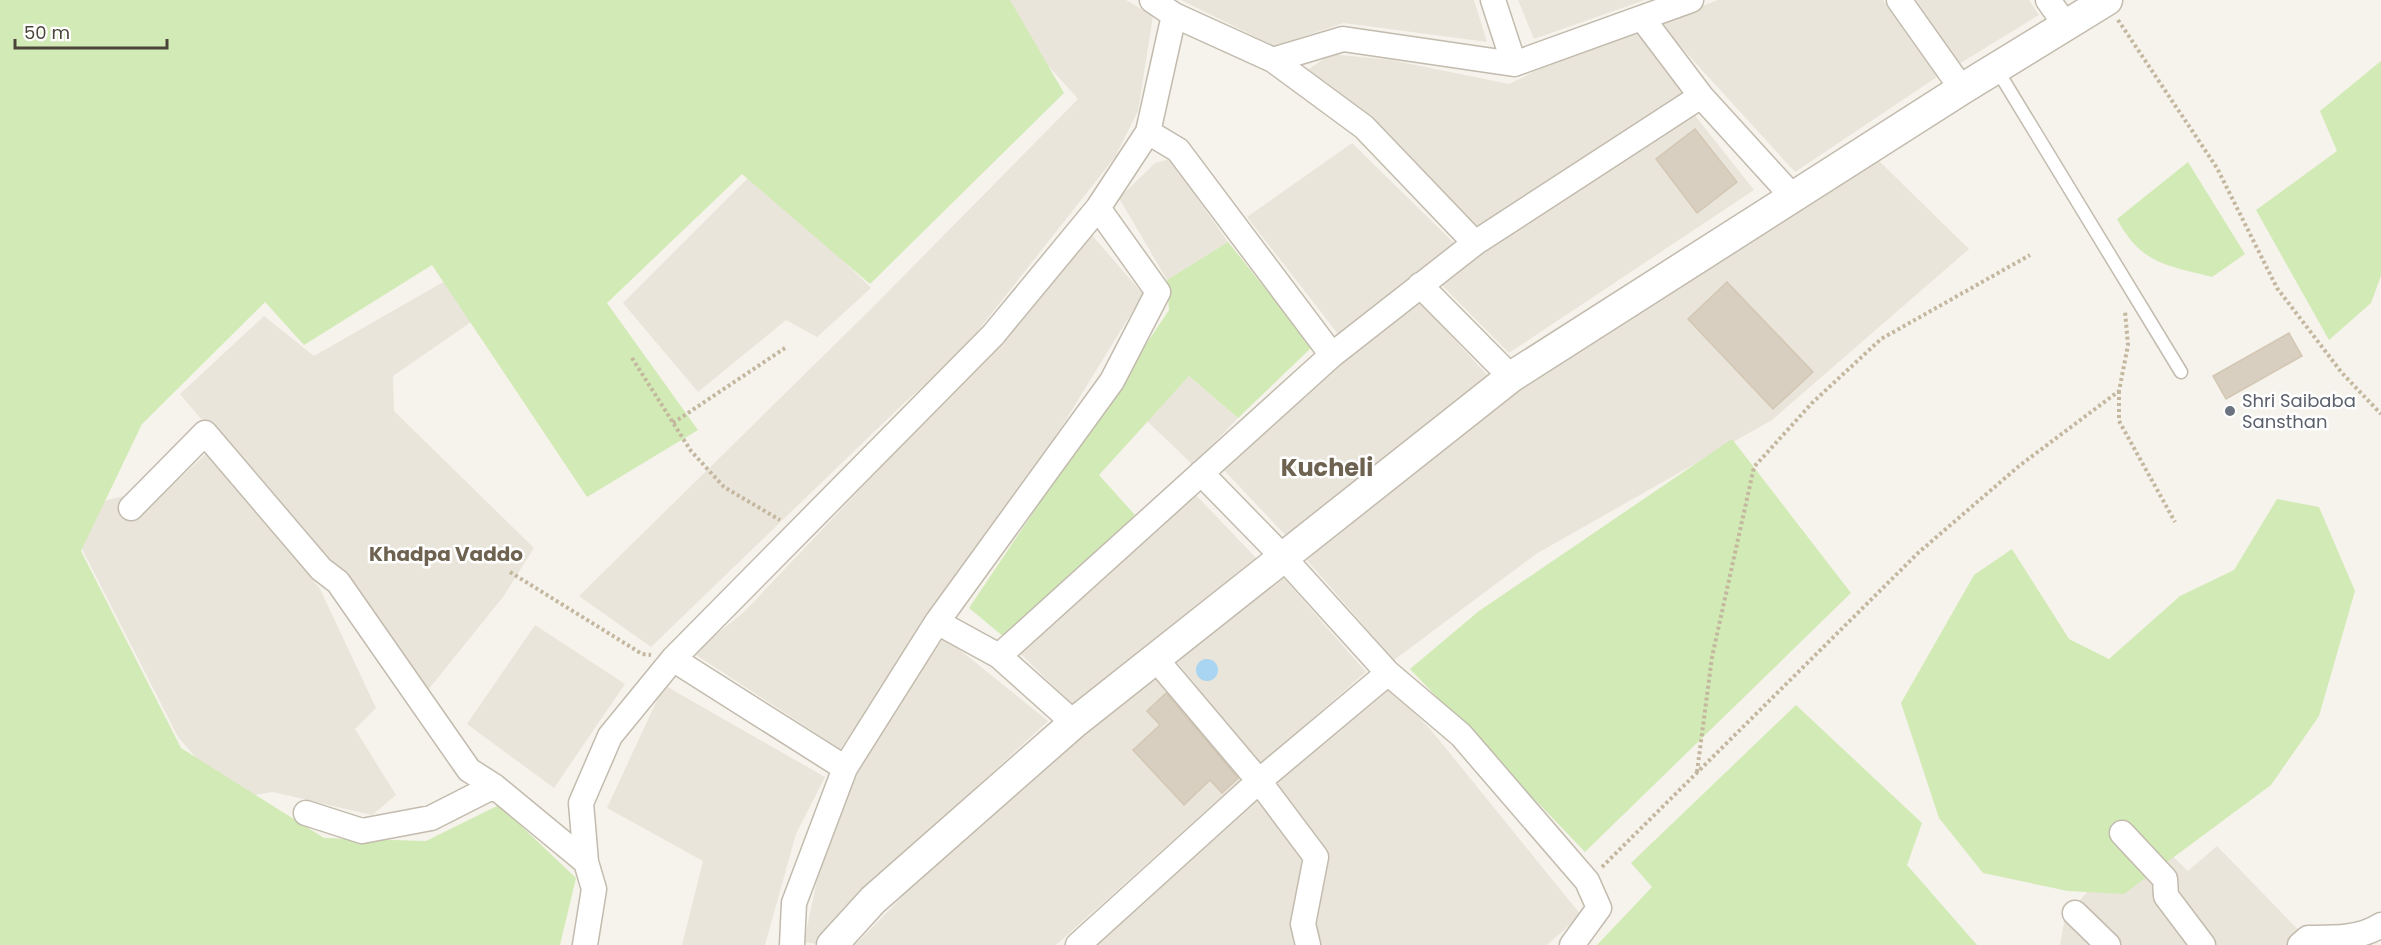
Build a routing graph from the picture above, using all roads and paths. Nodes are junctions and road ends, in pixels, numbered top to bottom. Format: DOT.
graph roads {
  1 [pos="1152,0"];
  2 [pos="1493,0"];
  3 [pos="1691,0"];
  4 [pos="1899,0"];
  5 [pos="2048,0"];
  6 [pos="2106,0"];
  7 [pos="1174,15"];
  8 [pos="1642,18"];
  9 [pos="2065,24"];
  10 [pos="1273,60"];
  11 [pos="1514,64"];
  12 [pos="1996,68"];
  13 [pos="1962,89"];
  14 [pos="1701,96"];
  15 [pos="1148,132"];
  16 [pos="1793,197"];
  17 [pos="1098,208"];
  18 [pos="1475,243"];
  19 [pos="2030,255"];
  20 [pos="2120,272"];
  21 [pos="1420,285"];
  22 [pos="785,348"];
  23 [pos="1332,355"];
  24 [pos="632,358"];
  25 [pos="2181,372"];
  26 [pos="1511,377"];
  27 [pos="2119,391"];
  28 [pos="2380,411"];
  29 [pos="673,423"];
  30 [pos="1201,473"];
  31 [pos="131,508"];
  32 [pos="2175,522"];
  33 [pos="799,531"];
  34 [pos="1284,558"];
  35 [pos="510,572"];
  36 [pos="937,622"];
  37 [pos="999,656"];
  38 [pos="1155,658"];
  39 [pos="673,659"];
  40 [pos="1388,673"];
  41 [pos="1074,723"];
  42 [pos="845,768"];
  43 [pos="1697,772"];
  44 [pos="1259,781"];
  45 [pos="494,786"];
  46 [pos="306,813"];
  47 [pos="2122,833"];
  48 [pos="586,862"];
  49 [pos="1587,881"];
  50 [pos="2074,913"];
  51 [pos="2381,925"];
  52 [pos="585,945"];
  53 [pos="792,945"];
  54 [pos="832,945"];
  55 [pos="1078,945"];
  56 [pos="1308,945"];
  57 [pos="1572,945"];
  58 [pos="2108,945"];
  59 [pos="2203,945"];
  60 [pos="2300,945"];
  1 -- 7 [label="street"];
  2 -- 11 [label="street"];
  3 -- 8 [label="street"];
  4 -- 13 [label="street"];
  5 -- 9 [label="street"];
  6 -- 9 [label="street"];
  6 -- 28 [label="path"];
  7 -- 10 [label="street"];
  7 -- 15 [label="street"];
  8 -- 11 [label="street"];
  8 -- 14 [label="street"];
  9 -- 12 [label="street"];
  10 -- 11 [label="street"];
  10 -- 18 [label="street"];
  12 -- 13 [label="street"];
  12 -- 20 [label="lane"];
  13 -- 16 [label="street"];
  14 -- 16 [label="street"];
  14 -- 18 [label="street"];
  15 -- 17 [label="street"];
  15 -- 23 [label="street"];
  16 -- 26 [label="street"];
  17 -- 33 [label="street"];
  17 -- 36 [label="street"];
  18 -- 21 [label="street"];
  19 -- 43 [label="path"];
  20 -- 25 [label="lane"];
  20 -- 27 [label="path"];
  21 -- 23 [label="street"];
  21 -- 26 [label="street"];
  22 -- 29 [label="path"];
  23 -- 30 [label="street"];
  24 -- 29 [label="path"];
  26 -- 34 [label="street"];
  27 -- 32 [label="path"];
  27 -- 43 [label="path"];
  29 -- 33 [label="path"];
  30 -- 34 [label="street"];
  30 -- 37 [label="street"];
  31 -- 45 [label="street"];
  33 -- 39 [label="street"];
  34 -- 38 [label="street"];
  34 -- 40 [label="street"];
  35 -- 39 [label="path"];
  36 -- 37 [label="street"];
  36 -- 42 [label="street"];
  37 -- 41 [label="street"];
  38 -- 41 [label="street"];
  38 -- 44 [label="street"];
  39 -- 42 [label="street"];
  39 -- 48 [label="street"];
  40 -- 44 [label="street"];
  40 -- 49 [label="street"];
  41 -- 54 [label="street"];
  42 -- 53 [label="street"];
  43 -- 49 [label="path"];
  44 -- 55 [label="street"];
  44 -- 56 [label="street"];
  45 -- 46 [label="street"];
  45 -- 48 [label="street"];
  47 -- 59 [label="street"];
  48 -- 52 [label="street"];
  49 -- 57 [label="street"];
  50 -- 58 [label="street"];
  51 -- 60 [label="street"];
}
